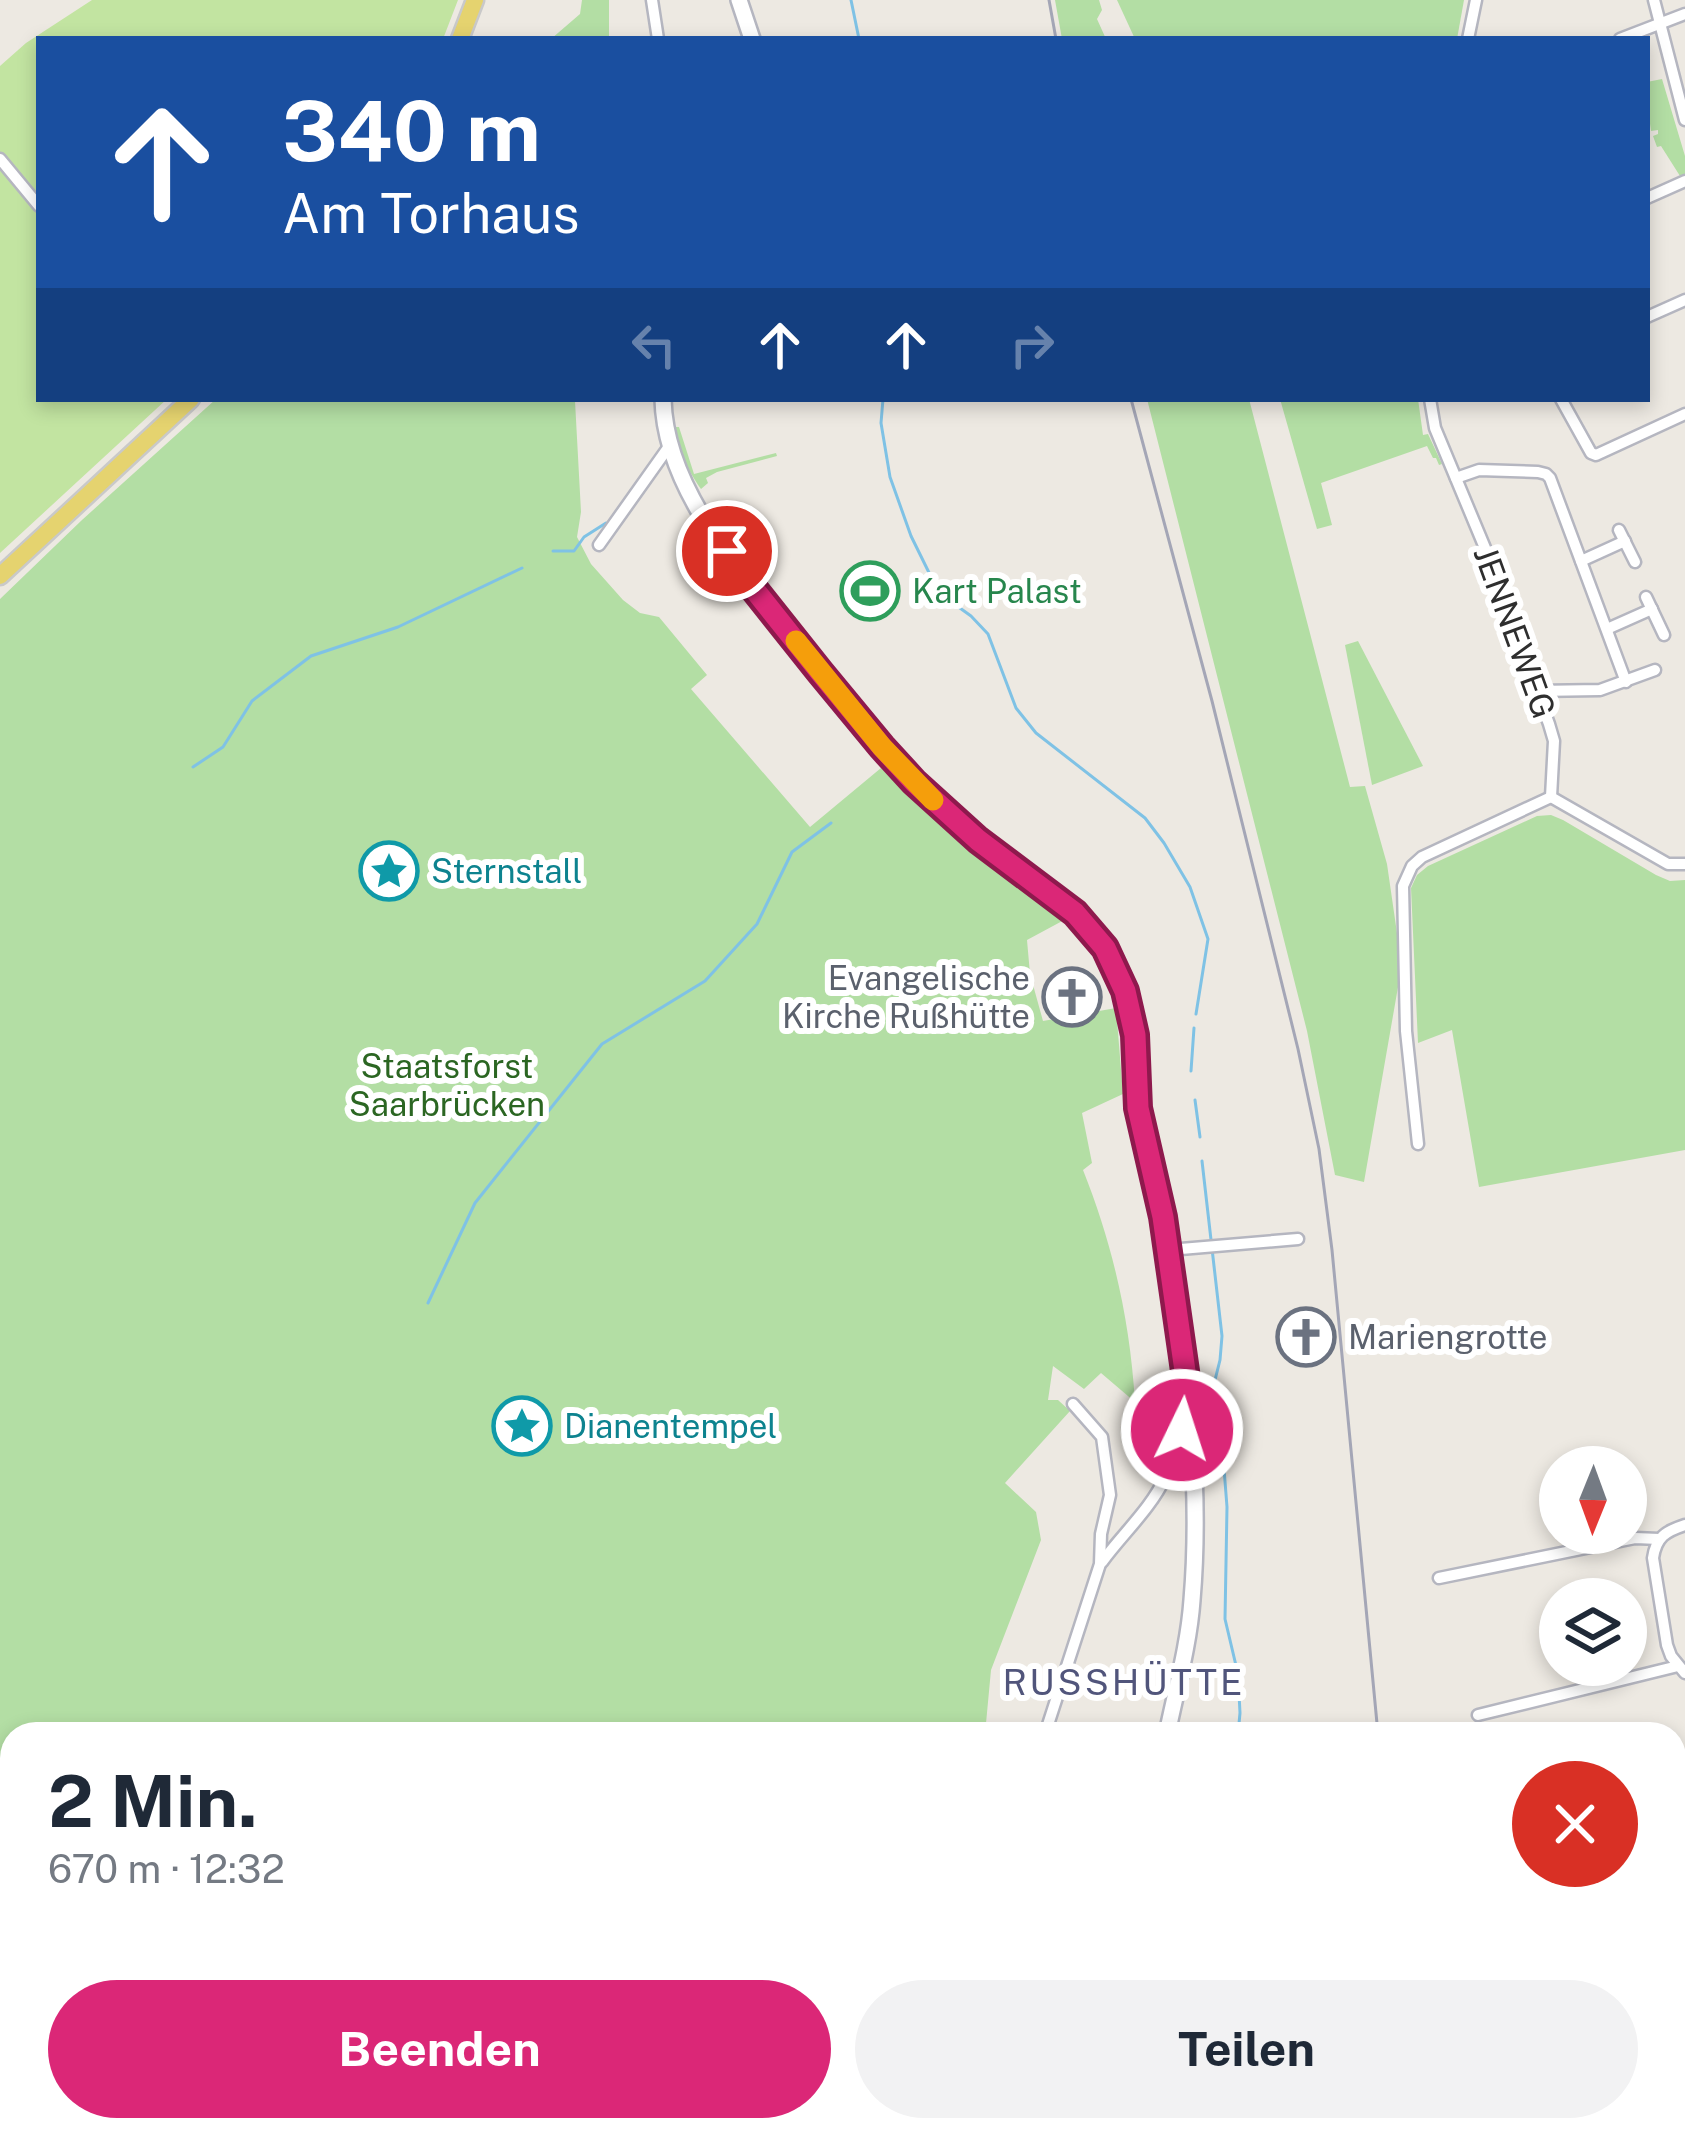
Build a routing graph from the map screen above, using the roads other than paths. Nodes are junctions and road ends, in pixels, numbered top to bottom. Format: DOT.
graph roads {
  1 [pos="475,0"];
  2 [pos="652,0"];
  3 [pos="739,0"];
  4 [pos="1476,0"];
  5 [pos="1654,0"];
  6 [pos="1685,14"];
  7 [pos="1660,24"];
  8 [pos="461,36"];
  9 [pos="658,36"];
  10 [pos="751,36"];
  11 [pos="1469,36"];
  12 [pos="1628,36"];
  13 [pos="1685,120"];
  14 [pos="0,160"];
  15 [pos="1685,182"];
  16 [pos="1650,197"];
  17 [pos="36,202"];
  18 [pos="1685,300"];
  19 [pos="1650,316"];
  20 [pos="188,402"];
  21 [pos="663,402"];
  22 [pos="1431,402"];
  23 [pos="1563,402"];
  24 [pos="1685,414"];
  25 [pos="670,445"];
  26 [pos="1456,478"];
  27 [pos="599,545"];
  28 [pos="1581,561"];
  29 [pos="1635,562"];
  30 [pos="0,576"];
  31 [pos="1606,628"];
  32 [pos="1664,635"];
  33 [pos="1655,670"];
  34 [pos="1626,682"];
  35 [pos="1536,691"];
  36 [pos="1551,797"];
  37 [pos="1685,864"];
  38 [pos="1418,1144"];
  39 [pos="1298,1239"];
  40 [pos="1169,1250"];
  41 [pos="1072,1404"];
  42 [pos="1192,1424"];
  43 [pos="1685,1526"];
  44 [pos="1659,1539"];
  45 [pos="1100,1564"];
  46 [pos="1439,1578"];
  47 [pos="1682,1670"];
  48 [pos="1478,1715"];
  49 [pos="1049,1722"];
  50 [pos="1169,1722"];
  1 -- 8 [label="main road"];
  2 -- 9 [label="street"];
  3 -- 10 [label="main road"];
  4 -- 11 [label="street"];
  5 -- 7 [label="street"];
  6 -- 7 [label="street"];
  7 -- 12 [label="street"];
  7 -- 13 [label="street"];
  14 -- 17 [label="street"];
  15 -- 16 [label="street"];
  18 -- 19 [label="street"];
  20 -- 30 [label="main road"];
  21 -- 25 [label="main road"];
  22 -- 26 [label="street, JENNEWEG"];
  23 -- 24 [label="street"];
  25 -- 27 [label="street"];
  25 -- 40 [label="main road"];
  26 -- 28 [label="street"];
  26 -- 35 [label="street, JENNEWEG"];
  28 -- 29 [label="street"];
  28 -- 31 [label="street"];
  31 -- 32 [label="street"];
  31 -- 34 [label="street"];
  33 -- 34 [label="street"];
  34 -- 35 [label="street"];
  35 -- 36 [label="street, JENNEWEG"];
  36 -- 37 [label="street"];
  36 -- 38 [label="street"];
  39 -- 40 [label="street"];
  40 -- 42 [label="main road"];
  41 -- 45 [label="street"];
  42 -- 45 [label="street"];
  42 -- 50 [label="main road"];
  43 -- 44 [label="street"];
  44 -- 46 [label="street"];
  44 -- 47 [label="street"];
  45 -- 49 [label="street"];
  47 -- 48 [label="street"];
}
